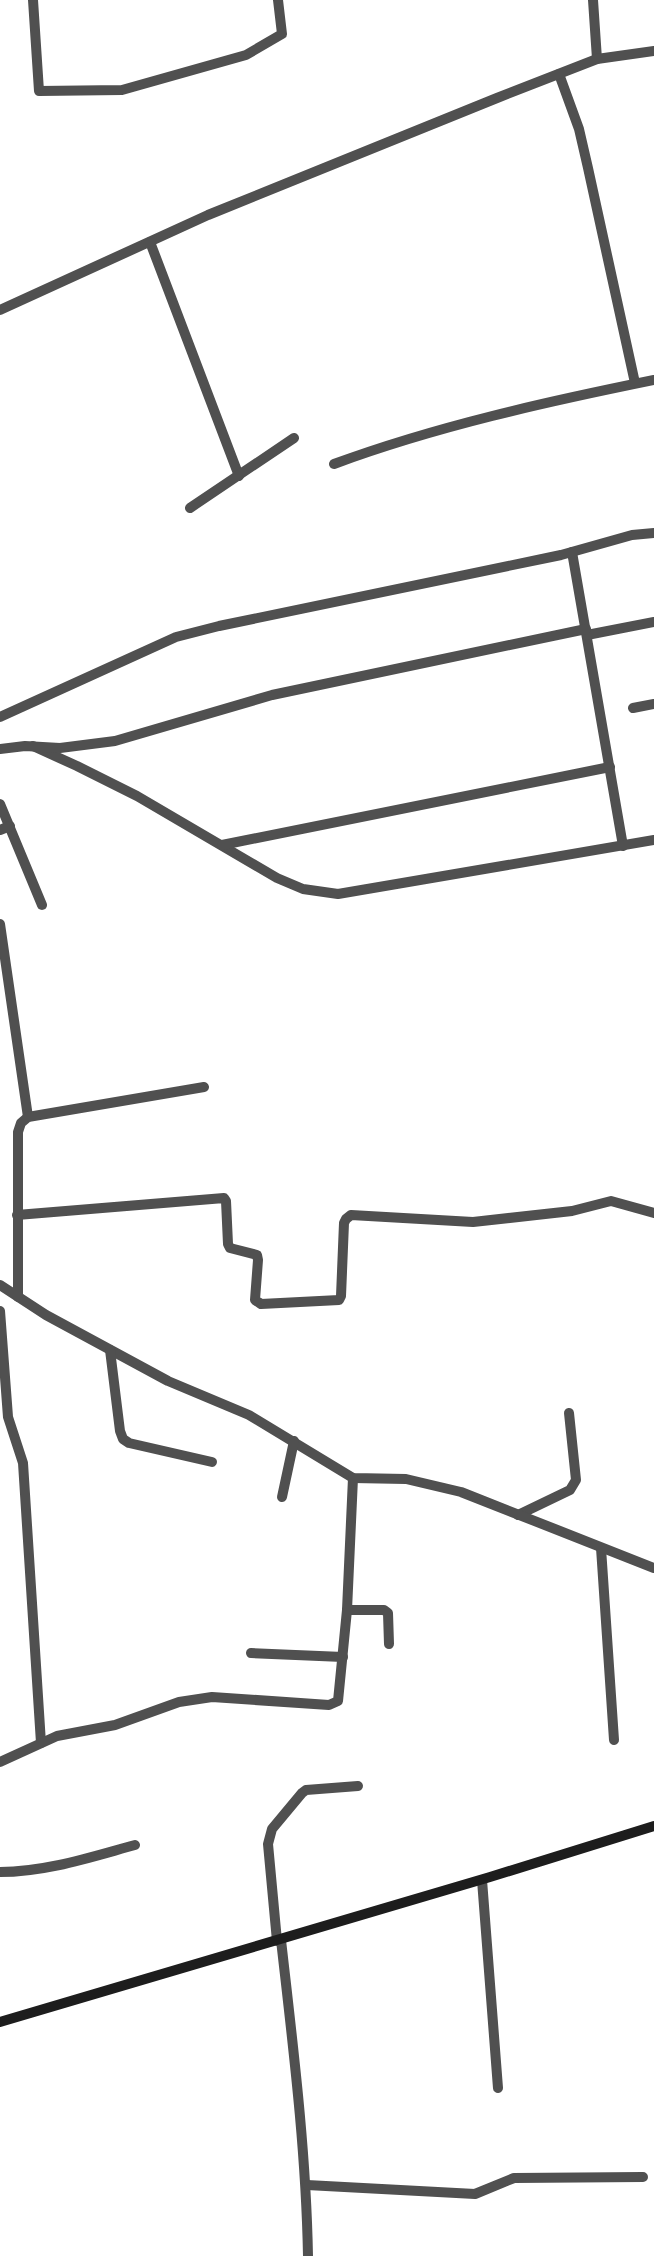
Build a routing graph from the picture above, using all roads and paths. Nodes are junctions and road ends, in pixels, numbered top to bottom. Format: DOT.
graph roads {
  1 [pos="33,0"];
  2 [pos="278,0"];
  3 [pos="593,0"];
  4 [pos="654,51"];
  5 [pos="597,59"];
  6 [pos="559,74"];
  7 [pos="150,242"];
  8 [pos="0,310"];
  9 [pos="654,380"];
  10 [pos="635,383"];
  11 [pos="294,438"];
  12 [pos="334,464"];
  13 [pos="239,476"];
  14 [pos="190,508"];
  15 [pos="654,534"];
  16 [pos="572,552"];
  17 [pos="654,622"];
  18 [pos="586,632"];
  19 [pos="654,704"];
  20 [pos="633,708"];
  21 [pos="0,717"];
  22 [pos="33,746"];
  23 [pos="0,750"];
  24 [pos="610,767"];
  25 [pos="0,804"];
  26 [pos="5,828"];
  27 [pos="654,840"];
  28 [pos="222,845"];
  29 [pos="623,846"];
  30 [pos="42,904"];
  31 [pos="0,924"];
  32 [pos="204,1087"];
  33 [pos="28,1117"];
  34 [pos="654,1213"];
  35 [pos="17,1214"];
  36 [pos="0,1285"];
  37 [pos="18,1297"];
  38 [pos="0,1311"];
  39 [pos="110,1350"];
  40 [pos="569,1412"];
  41 [pos="294,1442"];
  42 [pos="212,1462"];
  43 [pos="353,1478"];
  44 [pos="282,1497"];
  45 [pos="518,1515"];
  46 [pos="601,1548"];
  47 [pos="654,1568"];
  48 [pos="347,1610"];
  49 [pos="389,1644"];
  50 [pos="251,1654"];
  51 [pos="344,1657"];
  52 [pos="614,1740"];
  53 [pos="41,1743"];
  54 [pos="0,1762"];
  55 [pos="358,1786"];
  56 [pos="654,1826"];
  57 [pos="135,1845"];
  58 [pos="0,1872"];
  59 [pos="482,1880"];
  60 [pos="279,1940"];
  61 [pos="0,2022"];
  62 [pos="498,2088"];
  63 [pos="643,2177"];
  64 [pos="307,2185"];
  65 [pos="308,2256"];
  1 -- 2 [label="street"];
  3 -- 5 [label="street"];
  4 -- 5 [label="street"];
  5 -- 6 [label="street"];
  6 -- 7 [label="street"];
  6 -- 10 [label="street"];
  7 -- 8 [label="street"];
  7 -- 13 [label="street"];
  9 -- 10 [label="street"];
  10 -- 12 [label="street"];
  11 -- 13 [label="street"];
  13 -- 14 [label="street"];
  15 -- 16 [label="street"];
  16 -- 18 [label="street"];
  16 -- 21 [label="street"];
  17 -- 18 [label="street"];
  18 -- 22 [label="street"];
  18 -- 24 [label="street"];
  19 -- 20 [label="street"];
  22 -- 23 [label="street"];
  22 -- 28 [label="street"];
  24 -- 28 [label="street"];
  24 -- 29 [label="street"];
  25 -- 26 [label="street"];
  26 -- 30 [label="street"];
  27 -- 29 [label="street"];
  28 -- 29 [label="street"];
  31 -- 33 [label="street"];
  32 -- 33 [label="street"];
  33 -- 35 [label="street"];
  34 -- 35 [label="street"];
  35 -- 37 [label="street"];
  36 -- 37 [label="street"];
  37 -- 39 [label="street"];
  38 -- 53 [label="street"];
  39 -- 41 [label="street"];
  39 -- 42 [label="street"];
  40 -- 45 [label="street"];
  41 -- 43 [label="street"];
  41 -- 44 [label="street"];
  43 -- 45 [label="street"];
  43 -- 48 [label="street"];
  45 -- 46 [label="street"];
  46 -- 47 [label="street"];
  46 -- 52 [label="street"];
  48 -- 49 [label="street"];
  48 -- 51 [label="street"];
  50 -- 51 [label="street"];
  51 -- 53 [label="street"];
  53 -- 54 [label="street"];
  55 -- 60 [label="street"];
  56 -- 59 [label="street"];
  57 -- 58 [label="street"];
  59 -- 60 [label="street"];
  59 -- 62 [label="street"];
  60 -- 61 [label="street"];
  60 -- 64 [label="street"];
  63 -- 64 [label="street"];
  64 -- 65 [label="street"];
}
